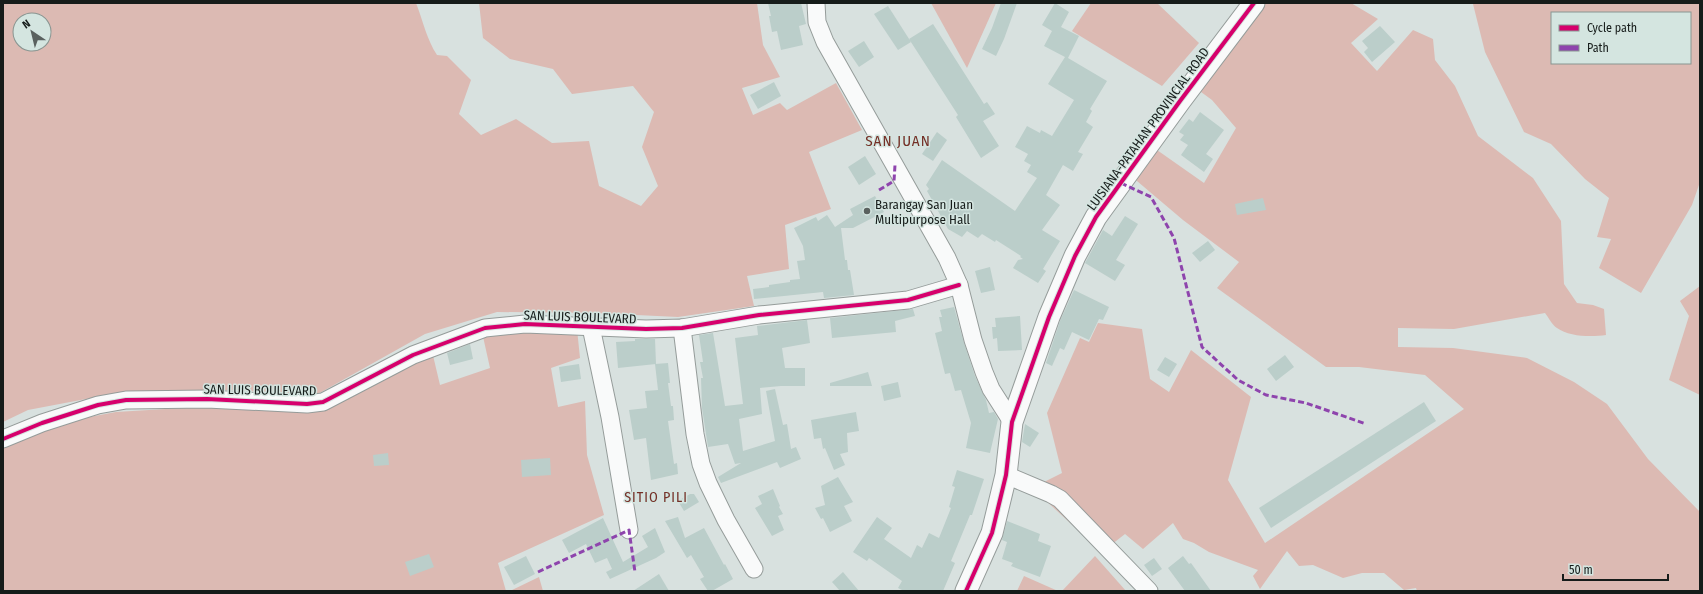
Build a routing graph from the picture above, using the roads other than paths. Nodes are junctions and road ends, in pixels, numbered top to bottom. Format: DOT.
graph roads {
  1 [pos="816,3"];
  2 [pos="1254,3"];
  3 [pos="959,286"];
  4 [pos="591,327"];
  5 [pos="682,328"];
  6 [pos="1012,422"];
  7 [pos="3,439"];
  8 [pos="1006,475"];
  9 [pos="629,530"];
  10 [pos="754,569"];
  11 [pos="966,591"];
  12 [pos="1149,591"];
  1 -- 3 [label="street"];
  2 -- 6 [label="street, LUISIANA-PATAHAN PROVINCIAL ROAD"];
  3 -- 5 [label="street, SAN LUIS BOULEVARD"];
  3 -- 6 [label="street"];
  4 -- 5 [label="street, SAN LUIS BOULEVARD"];
  4 -- 7 [label="street, SAN LUIS BOULEVARD"];
  4 -- 9 [label="street"];
  5 -- 10 [label="street"];
  6 -- 8 [label="street, LUISIANA-PATAHAN PROVINCIAL ROAD"];
  8 -- 11 [label="street, LUISIANA-PATAHAN PROVINCIAL ROAD"];
  8 -- 12 [label="street"];
}
